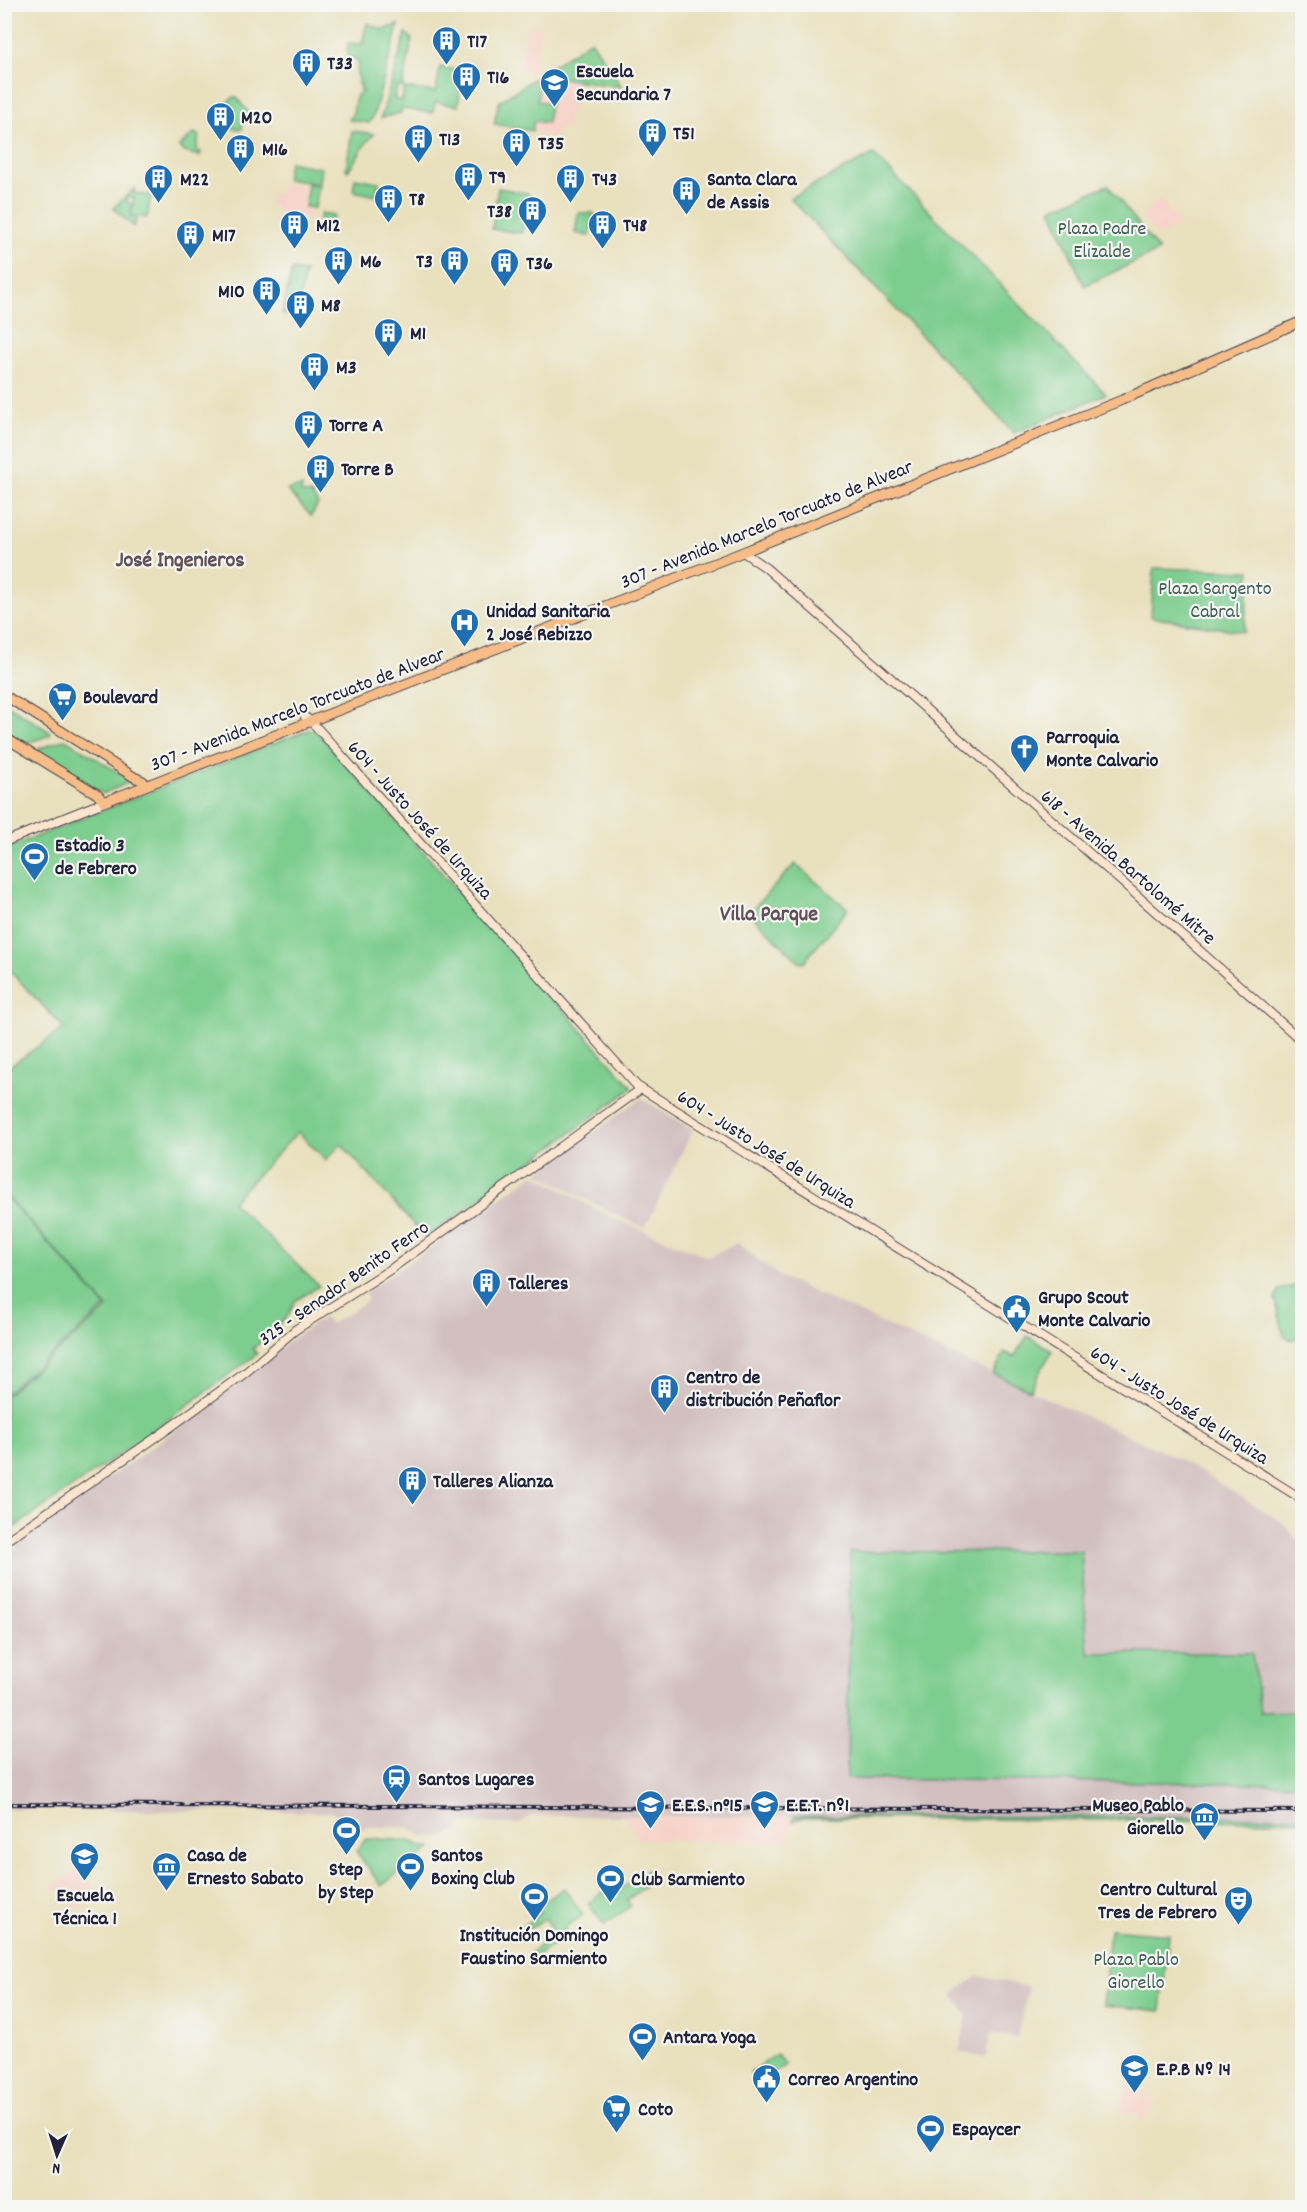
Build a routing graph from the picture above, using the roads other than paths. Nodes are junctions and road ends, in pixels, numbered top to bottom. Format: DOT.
graph roads {
  1 [pos="1302,316"];
  2 [pos="1302,321"];
  3 [pos="742,551"];
  4 [pos="4,695"];
  5 [pos="308,719"];
  6 [pos="4,737"];
  7 [pos="143,781"];
  8 [pos="103,800"];
  9 [pos="4,837"];
  10 [pos="4,842"];
  11 [pos="1302,1041"];
  12 [pos="641,1089"];
  13 [pos="1302,1499"];
  14 [pos="4,1542"];
  1 -- 3 [label="main road, 307 - Avenida Marcelo Torcuato de Alvear"];
  2 -- 3 [label="main road, 307 - Avenida Marcelo Torcuato de Alvear"];
  3 -- 5 [label="main road, 307 - Avenida Marcelo Torcuato de Alvear"];
  3 -- 11 [label="main road, 618 - Avenida Bartolomé Mitre"];
  4 -- 7 [label="main road"];
  5 -- 7 [label="main road, 307 - Avenida Marcelo Torcuato de Alvear"];
  5 -- 8 [label="main road, 307 - Avenida Marcelo Torcuato de Alvear"];
  5 -- 12 [label="main road, 604 - Justo José de Urquiza"];
  6 -- 8 [label="main road"];
  7 -- 8 [label="main road, 307 - Avenida Marcelo Torcuato de Alvear"];
  8 -- 9 [label="main road, 307 - Avenida Marcelo Torcuato de Alvear"];
  8 -- 10 [label="main road, 307 - Avenida Marcelo Torcuato de Alvear"];
  12 -- 13 [label="main road, 604 - Justo José de Urquiza"];
  12 -- 14 [label="main road, 325 - Senador Benito Ferro"];
}
